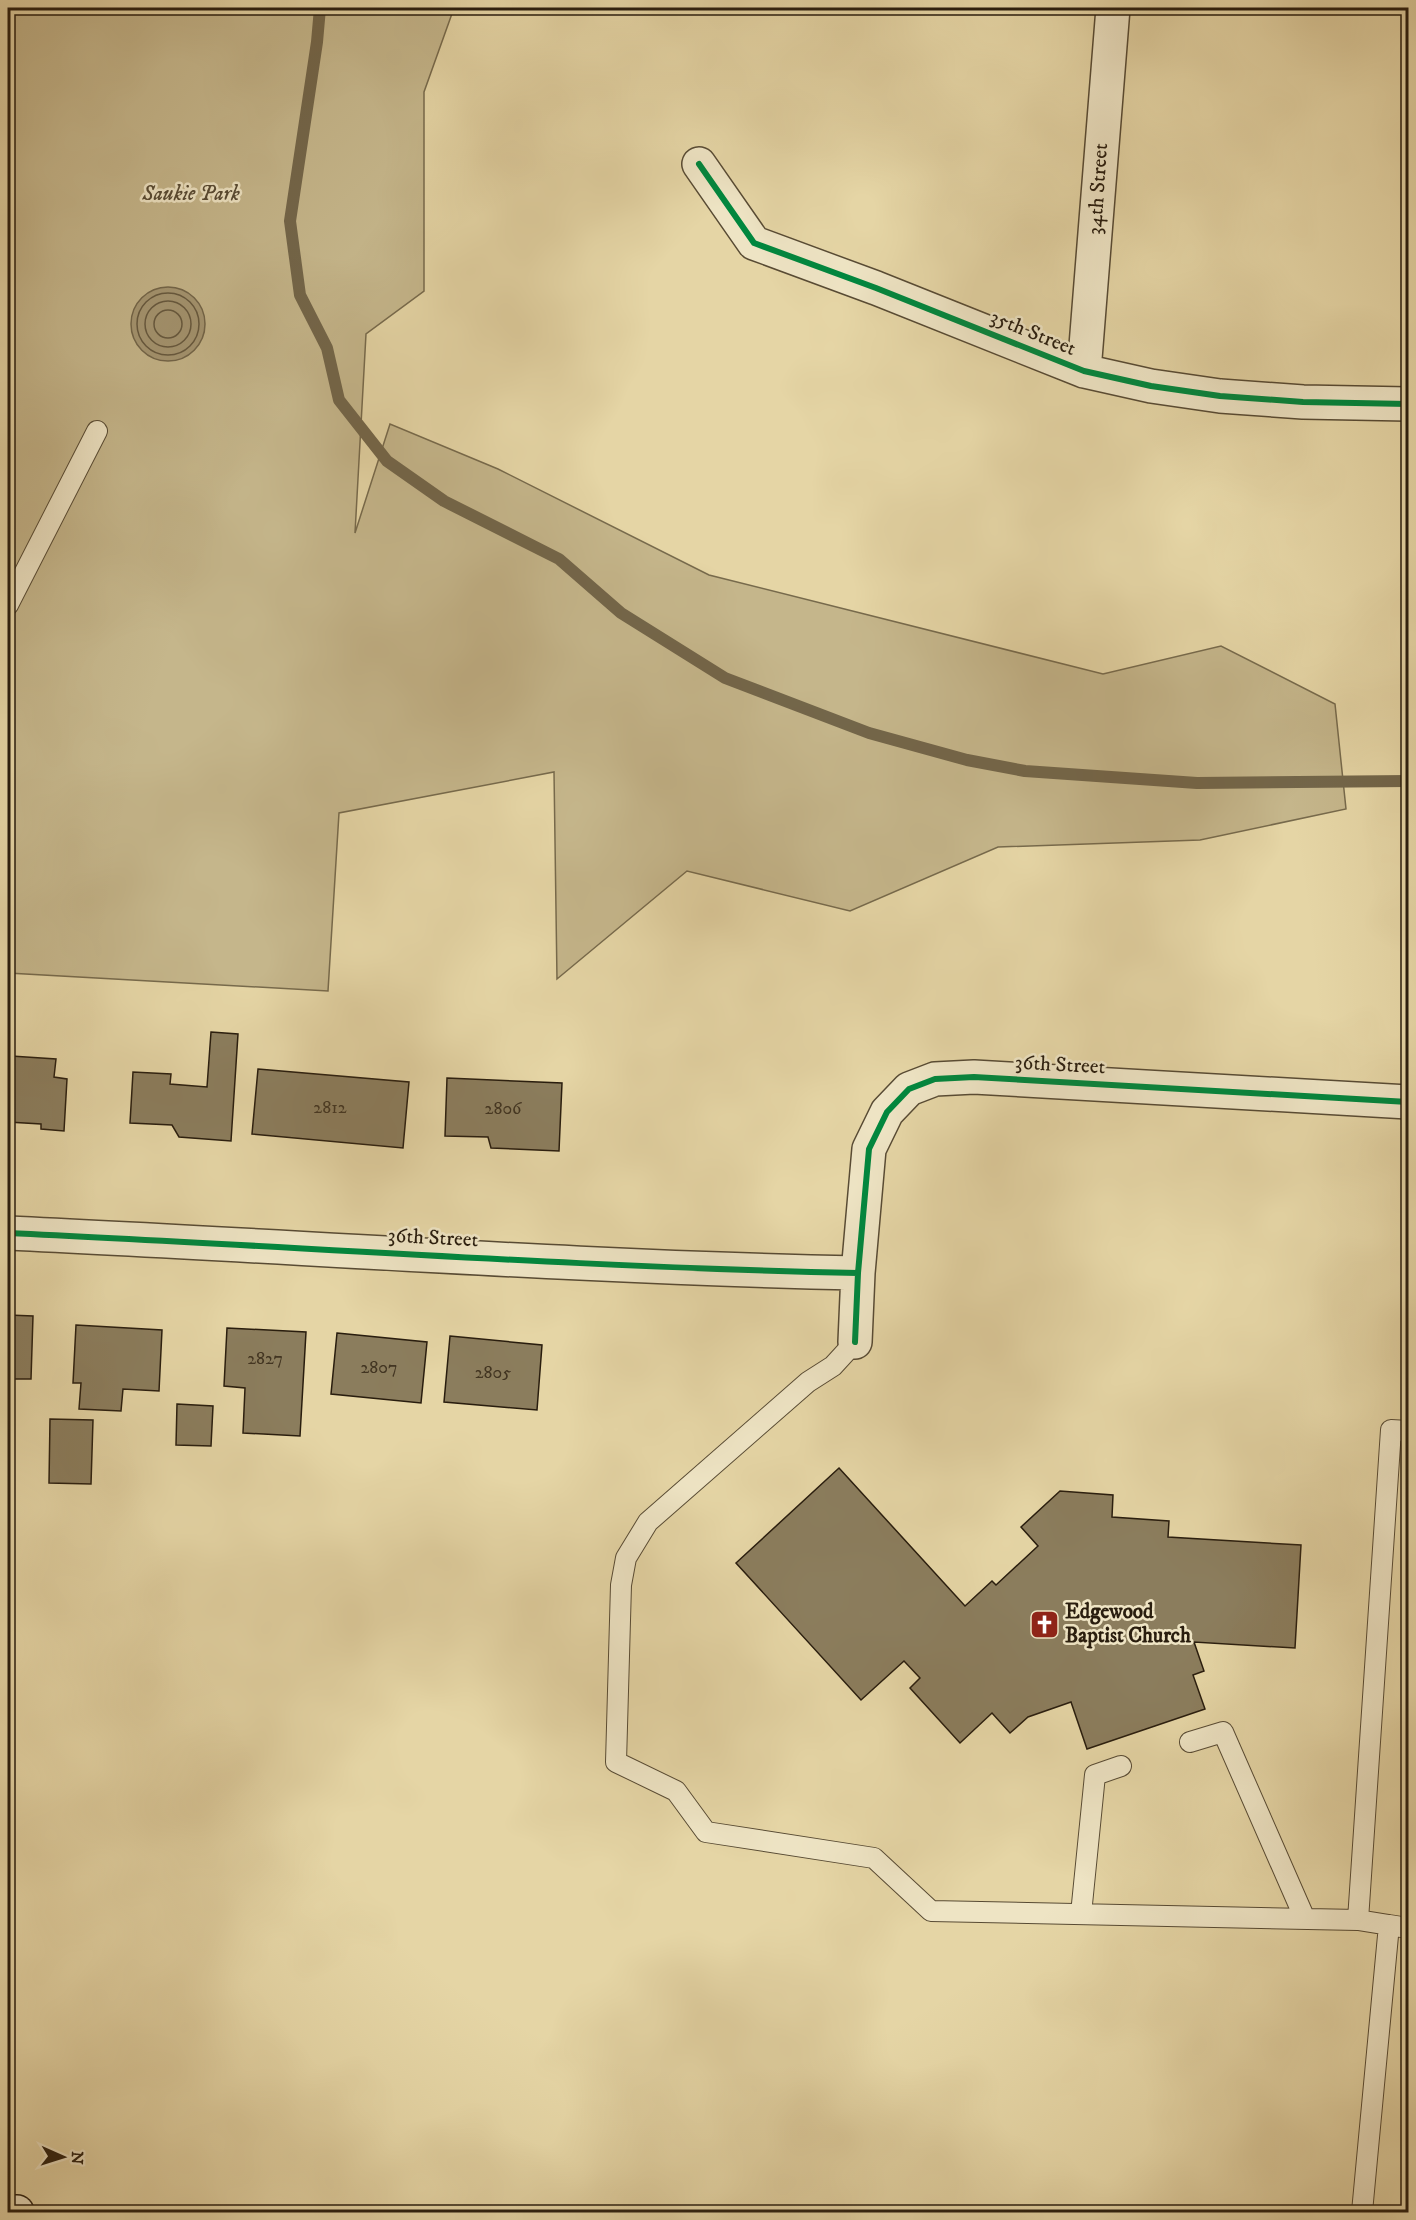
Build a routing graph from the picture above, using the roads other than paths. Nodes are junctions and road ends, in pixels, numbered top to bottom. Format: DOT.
graph roads {
  1 [pos="1113,8"];
  2 [pos="699,164"];
  3 [pos="1084,370"];
  4 [pos="1408,404"];
  5 [pos="97,431"];
  6 [pos="8,605"];
  7 [pos="1408,1102"];
  8 [pos="8,1233"];
  9 [pos="858,1273"];
  10 [pos="855,1341"];
  11 [pos="1408,1431"];
  12 [pos="1190,1742"];
  13 [pos="1120,1766"];
  14 [pos="1081,1914"];
  15 [pos="1305,1919"];
  16 [pos="1358,1920"];
  17 [pos="1399,1926"];
  18 [pos="8,2212"];
  19 [pos="17,2212"];
  20 [pos="1362,2212"];
  1 -- 3 [label="street, 34th Street"];
  2 -- 3 [label="street, 35th Street"];
  3 -- 4 [label="street, 35th Street"];
  5 -- 6 [label="lane"];
  7 -- 9 [label="street, 36th Street"];
  8 -- 9 [label="street, 36th Street"];
  9 -- 10 [label="street, 36th Street"];
  10 -- 14 [label="lane"];
  11 -- 16 [label="lane"];
  12 -- 15 [label="lane"];
  13 -- 14 [label="lane"];
  14 -- 15 [label="lane"];
  15 -- 16 [label="lane"];
  16 -- 17 [label="lane"];
  17 -- 20 [label="lane"];
  18 -- 19 [label="street"];
}
